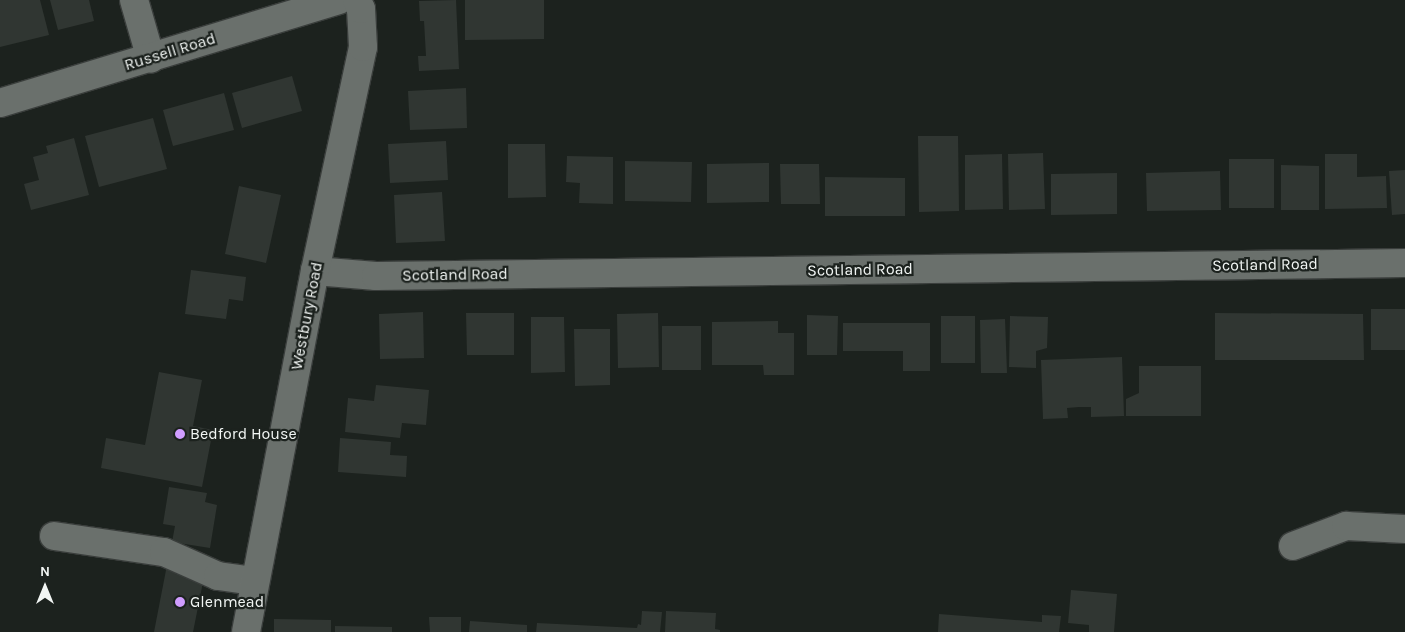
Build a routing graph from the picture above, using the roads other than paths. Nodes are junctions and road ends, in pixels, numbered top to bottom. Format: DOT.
graph roads {
  1 [pos="134,0"];
  2 [pos="339,0"];
  3 [pos="357,0"];
  4 [pos="151,59"];
  5 [pos="0,102"];
  6 [pos="1405,264"];
  7 [pos="315,271"];
  8 [pos="1405,529"];
  9 [pos="54,536"];
  10 [pos="1293,546"];
  11 [pos="255,581"];
  12 [pos="246,632"];
  1 -- 4 [label="street"];
  2 -- 4 [label="street, Russell Road"];
  3 -- 7 [label="street, Westbury Road"];
  4 -- 5 [label="street, Russell Road"];
  6 -- 7 [label="street, Scotland Road"];
  7 -- 11 [label="street, Westbury Road"];
  8 -- 10 [label="street"];
  9 -- 11 [label="street"];
  11 -- 12 [label="street, Westbury Road"];
}
